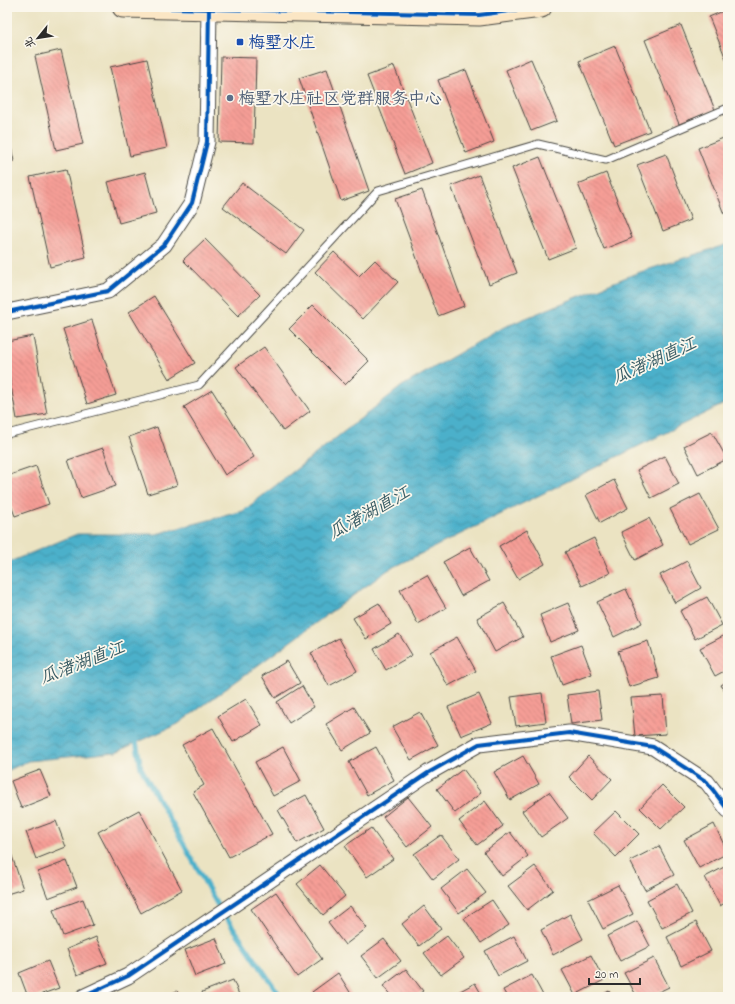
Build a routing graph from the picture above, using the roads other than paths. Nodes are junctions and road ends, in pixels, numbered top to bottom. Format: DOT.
graph roads {
  1 [pos="123,7"];
  2 [pos="209,8"];
  3 [pos="530,8"];
  4 [pos="728,108"];
  5 [pos="7,312"];
  6 [pos="7,434"];
  7 [pos="728,810"];
  8 [pos="83,997"];
  1 -- 2 [label="street"];
  2 -- 3 [label="street"];
  2 -- 5 [label="street"];
  4 -- 6 [label="lane"];
  7 -- 8 [label="street"];
}
